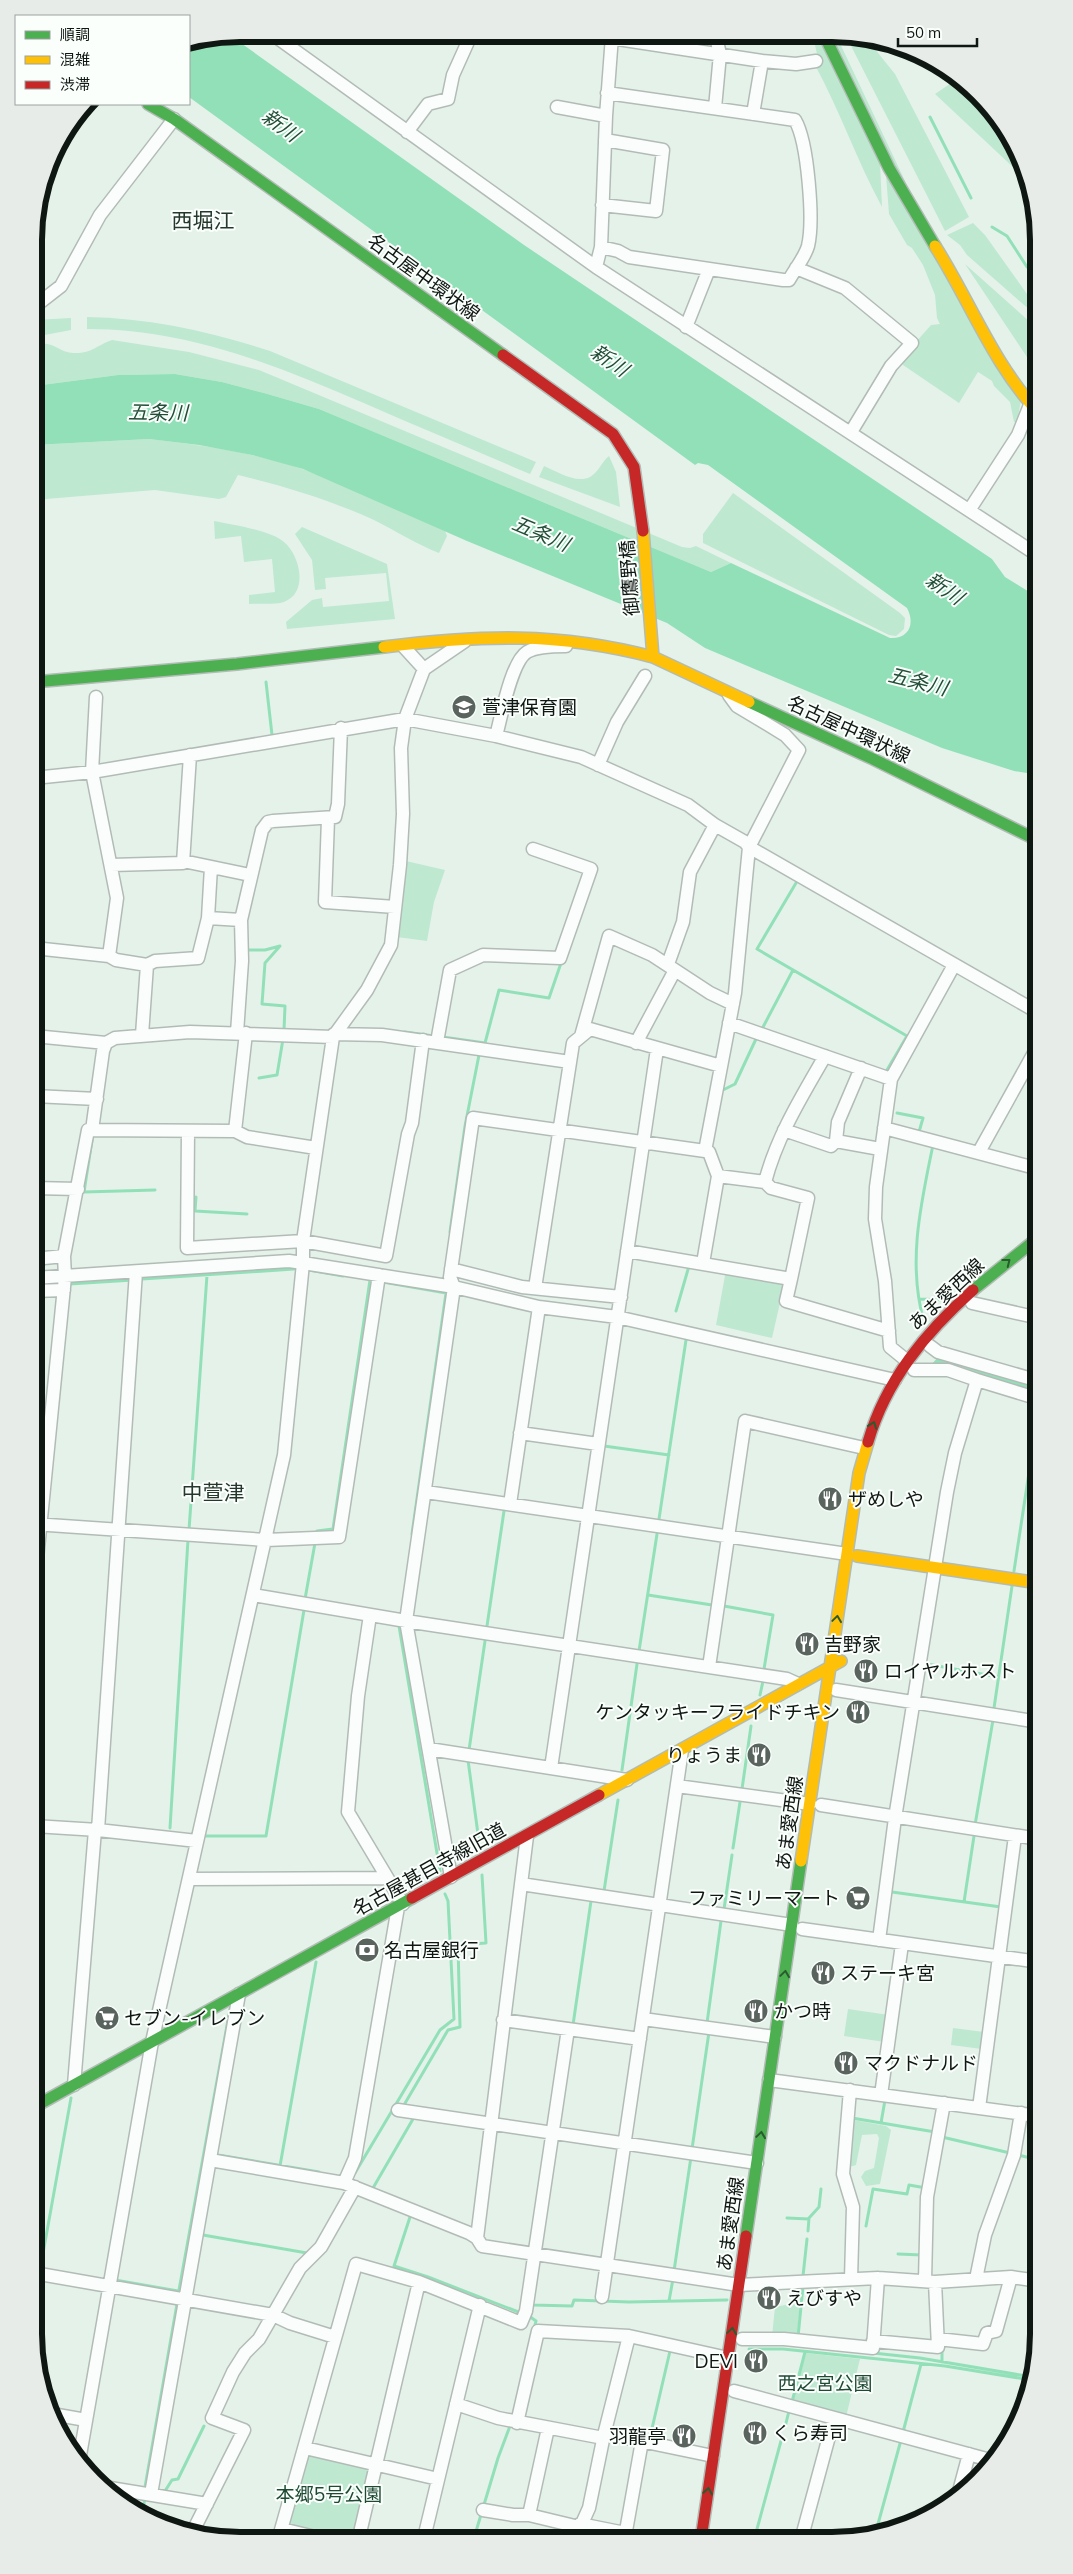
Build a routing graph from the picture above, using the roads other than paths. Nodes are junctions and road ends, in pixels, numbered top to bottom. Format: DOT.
graph roads {
  1 [pos="285,42"];
  2 [pos="468,42"];
  3 [pos="611,42"];
  4 [pos="643,42"];
  5 [pos="717,42"];
  6 [pos="827,42"];
  7 [pos="720,54"];
  8 [pos="762,61"];
  9 [pos="816,61"];
  10 [pos="607,93"];
  11 [pos="150,105"];
  12 [pos="557,107"];
  13 [pos="715,108"];
  14 [pos="753,114"];
  15 [pos="606,116"];
  16 [pos="174,119"];
  17 [pos="407,132"];
  18 [pos="604,140"];
  19 [pos="602,205"];
  20 [pos="601,247"];
  21 [pos="596,266"];
  22 [pos="796,268"];
  23 [pos="709,269"];
  24 [pos="42,301"];
  25 [pos="686,327"];
  26 [pos="1030,402"];
  27 [pos="1030,415"];
  28 [pos="851,432"];
  29 [pos="641,507"];
  30 [pos="970,509"];
  31 [pos="1030,549"];
  32 [pos="470,638"];
  33 [pos="582,640"];
  34 [pos="403,646"];
  35 [pos="652,652"];
  36 [pos="424,669"];
  37 [pos="645,676"];
  38 [pos="42,681"];
  39 [pos="727,692"];
  40 [pos="96,697"];
  41 [pos="405,719"];
  42 [pos="341,728"];
  43 [pos="496,736"];
  44 [pos="190,754"];
  45 [pos="598,765"];
  46 [pos="92,772"];
  47 [pos="42,777"];
  48 [pos="328,819"];
  49 [pos="715,825"];
  50 [pos="1030,837"];
  51 [pos="749,847"];
  52 [pos="533,849"];
  53 [pos="183,861"];
  54 [pos="110,865"];
  55 [pos="211,867"];
  56 [pos="250,875"];
  57 [pos="395,907"];
  58 [pos="208,918"];
  59 [pos="241,920"];
  60 [pos="42,949"];
  61 [pos="109,956"];
  62 [pos="147,965"];
  63 [pos="954,965"];
  64 [pos="671,967"];
  65 [pos="733,1004"];
  66 [pos="1030,1008"];
  67 [pos="729,1023"];
  68 [pos="242,1033"];
  69 [pos="142,1035"];
  70 [pos="334,1036"];
  71 [pos="581,1036"];
  72 [pos="42,1037"];
  73 [pos="423,1040"];
  74 [pos="437,1042"];
  75 [pos="106,1043"];
  76 [pos="636,1043"];
  77 [pos="657,1049"];
  78 [pos="825,1056"];
  79 [pos="1030,1060"];
  80 [pos="570,1062"];
  81 [pos="721,1066"];
  82 [pos="861,1068"];
  83 [pos="891,1078"];
  84 [pos="42,1096"];
  85 [pos="97,1099"];
  86 [pos="884,1128"];
  87 [pos="560,1129"];
  88 [pos="92,1130"];
  89 [pos="784,1130"];
  90 [pos="188,1131"];
  91 [pos="235,1131"];
  92 [pos="836,1140"];
  93 [pos="643,1141"];
  94 [pos="316,1148"];
  95 [pos="880,1149"];
  96 [pos="705,1151"];
  97 [pos="979,1152"];
  98 [pos="1030,1166"];
  99 [pos="718,1176"];
  100 [pos="765,1182"];
  101 [pos="42,1188"];
  102 [pos="78,1189"];
  103 [pos="303,1241"];
  104 [pos="1030,1244"];
  105 [pos="627,1251"];
  106 [pos="64,1256"];
  107 [pos="42,1258"];
  108 [pos="1030,1258"];
  109 [pos="303,1263"];
  110 [pos="703,1263"];
  111 [pos="451,1269"];
  112 [pos="136,1272"];
  113 [pos="379,1275"];
  114 [pos="42,1279"];
  115 [pos="791,1280"];
  116 [pos="65,1283"];
  117 [pos="454,1287"];
  118 [pos="535,1288"];
  119 [pos="42,1289"];
  120 [pos="621,1297"];
  121 [pos="972,1303"];
  122 [pos="539,1307"];
  123 [pos="1030,1316"];
  124 [pos="617,1317"];
  125 [pos="889,1331"];
  126 [pos="930,1346"];
  127 [pos="910,1365"];
  128 [pos="1030,1378"];
  129 [pos="895,1380"];
  130 [pos="977,1380"];
  131 [pos="1030,1396"];
  132 [pos="520,1433"];
  133 [pos="598,1444"];
  134 [pos="864,1448"];
  135 [pos="42,1481"];
  136 [pos="426,1492"];
  137 [pos="510,1504"];
  138 [pos="588,1516"];
  139 [pos="42,1524"];
  140 [pos="119,1530"];
  141 [pos="728,1536"];
  142 [pos="266,1540"];
  143 [pos="852,1555"];
  144 [pos="935,1567"];
  145 [pos="1030,1582"];
  146 [pos="254,1595"];
  147 [pos="370,1615"];
  148 [pos="406,1621"];
  149 [pos="569,1646"];
  150 [pos="841,1661"];
  151 [pos="709,1667"];
  152 [pos="830,1667"];
  153 [pos="798,1684"];
  154 [pos="836,1690"];
  155 [pos="914,1704"];
  156 [pos="1030,1721"];
  157 [pos="429,1749"];
  158 [pos="682,1750"];
  159 [pos="551,1768"];
  160 [pos="627,1780"];
  161 [pos="676,1786"];
  162 [pos="815,1805"];
  163 [pos="895,1818"];
  164 [pos="42,1827"];
  165 [pos="96,1830"];
  166 [pos="527,1836"];
  167 [pos="1015,1836"];
  168 [pos="1030,1838"];
  169 [pos="197,1841"];
  170 [pos="452,1877"];
  171 [pos="387,1878"];
  172 [pos="189,1879"];
  173 [pos="521,1884"];
  174 [pos="400,1905"];
  175 [pos="659,1905"];
  176 [pos="797,1927"];
  177 [pos="879,1940"];
  178 [pos="902,1944"];
  179 [pos="999,1957"];
  180 [pos="1030,1961"];
  181 [pos="239,1994"];
  182 [pos="643,2019"];
  183 [pos="503,2020"];
  184 [pos="568,2029"];
  185 [pos="776,2038"];
  186 [pos="640,2039"];
  187 [pos="152,2042"];
  188 [pos="775,2080"];
  189 [pos="74,2085"];
  190 [pos="850,2090"];
  191 [pos="881,2094"];
  192 [pos="42,2103"];
  193 [pos="944,2103"];
  194 [pos="979,2108"];
  195 [pos="398,2110"];
  196 [pos="1021,2113"];
  197 [pos="1030,2114"];
  198 [pos="491,2124"];
  199 [pos="553,2132"];
  200 [pos="624,2142"];
  201 [pos="210,2160"];
  202 [pos="757,2163"];
  203 [pos="350,2185"];
  204 [pos="477,2238"];
  205 [pos="535,2254"];
  206 [pos="606,2264"];
  207 [pos="42,2274"];
  208 [pos="1011,2277"];
  209 [pos="878,2278"];
  210 [pos="852,2279"];
  211 [pos="976,2279"];
  212 [pos="1030,2279"];
  213 [pos="930,2281"];
  214 [pos="419,2282"];
  215 [pos="745,2284"];
  216 [pos="110,2286"];
  217 [pos="602,2297"];
  218 [pos="185,2299"];
  219 [pos="480,2305"];
  220 [pos="273,2315"];
  221 [pos="629,2336"];
  222 [pos="335,2337"];
  223 [pos="742,2339"];
  224 [pos="938,2339"];
  225 [pos="873,2341"];
  226 [pos="728,2358"];
  227 [pos="734,2391"];
  228 [pos="456,2404"];
  229 [pos="60,2416"];
  230 [pos="834,2418"];
  231 [pos="86,2420"];
  232 [pos="517,2423"];
  233 [pos="548,2428"];
  234 [pos="604,2435"];
  235 [pos="642,2441"];
  236 [pos="305,2448"];
  237 [pos="81,2451"];
  238 [pos="969,2454"];
  239 [pos="713,2456"];
  240 [pos="986,2459"];
  241 [pos="376,2464"];
  242 [pos="438,2479"];
  243 [pos="961,2484"];
  244 [pos="118,2489"];
  245 [pos="151,2494"];
  246 [pos="207,2504"];
  247 [pos="483,2510"];
  248 [pos="529,2515"];
  249 [pos="196,2527"];
  250 [pos="578,2530"];
  251 [pos="280,2532"];
  252 [pos="360,2532"];
  253 [pos="425,2532"];
  254 [pos="701,2532"];
  255 [pos="713,2532"];
  256 [pos="803,2532"];
  1 -- 17 [label="street"];
  2 -- 17 [label="street"];
  3 -- 10 [label="street"];
  4 -- 7 [label="street"];
  5 -- 7 [label="street"];
  6 -- 26 [label="main road"];
  7 -- 8 [label="street"];
  7 -- 13 [label="street"];
  8 -- 9 [label="street"];
  8 -- 14 [label="street"];
  10 -- 13 [label="street"];
  10 -- 15 [label="street"];
  11 -- 16 [label="main road, 名古屋中環状線"];
  12 -- 15 [label="street"];
  13 -- 14 [label="street"];
  14 -- 22 [label="street"];
  15 -- 18 [label="street"];
  16 -- 24 [label="street"];
  16 -- 29 [label="main road, 名古屋中環状線"];
  17 -- 21 [label="street"];
  18 -- 19 [label="street"];
  18 -- 19 [label="street"];
  19 -- 20 [label="street"];
  20 -- 21 [label="street"];
  20 -- 23 [label="street"];
  21 -- 25 [label="street"];
  22 -- 23 [label="street"];
  22 -- 28 [label="street"];
  23 -- 25 [label="street"];
  25 -- 28 [label="street"];
  27 -- 30 [label="street"];
  28 -- 30 [label="street"];
  29 -- 35 [label="main road, 御鷹野橋"];
  30 -- 31 [label="street"];
  32 -- 33 [label="main road, 名古屋中環状線"];
  32 -- 34 [label="main road, 名古屋中環状線"];
  32 -- 36 [label="street"];
  33 -- 35 [label="main road, 名古屋中環状線"];
  33 -- 43 [label="street"];
  34 -- 36 [label="street"];
  34 -- 38 [label="main road, 名古屋中環状線"];
  35 -- 39 [label="main road, 名古屋中環状線"];
  36 -- 41 [label="street"];
  37 -- 45 [label="street"];
  39 -- 50 [label="main road, 名古屋中環状線"];
  39 -- 51 [label="street"];
  40 -- 46 [label="street"];
  41 -- 42 [label="street"];
  41 -- 43 [label="street"];
  41 -- 57 [label="street"];
  42 -- 44 [label="street"];
  42 -- 48 [label="street"];
  43 -- 45 [label="street"];
  44 -- 46 [label="street"];
  44 -- 53 [label="street"];
  45 -- 49 [label="street"];
  46 -- 47 [label="street"];
  46 -- 54 [label="street"];
  48 -- 56 [label="street"];
  48 -- 57 [label="street"];
  49 -- 51 [label="street"];
  49 -- 64 [label="street"];
  51 -- 63 [label="street"];
  51 -- 65 [label="street"];
  52 -- 74 [label="street"];
  53 -- 54 [label="street"];
  53 -- 55 [label="street"];
  54 -- 61 [label="street"];
  55 -- 56 [label="street"];
  55 -- 58 [label="street"];
  56 -- 59 [label="street"];
  57 -- 70 [label="street"];
  58 -- 59 [label="street"];
  58 -- 62 [label="street"];
  59 -- 68 [label="street"];
  60 -- 61 [label="street"];
  61 -- 62 [label="street"];
  62 -- 69 [label="street"];
  63 -- 66 [label="street"];
  63 -- 83 [label="street"];
  64 -- 65 [label="street"];
  64 -- 71 [label="street"];
  64 -- 76 [label="street"];
  65 -- 67 [label="street"];
  67 -- 78 [label="street"];
  67 -- 81 [label="street"];
  68 -- 69 [label="street"];
  68 -- 70 [label="street"];
  68 -- 91 [label="street"];
  69 -- 75 [label="street"];
  70 -- 73 [label="street"];
  70 -- 94 [label="street"];
  71 -- 76 [label="street"];
  71 -- 80 [label="street"];
  72 -- 75 [label="street"];
  73 -- 74 [label="street"];
  73 -- 103 [label="street"];
  74 -- 80 [label="street"];
  75 -- 85 [label="street"];
  76 -- 77 [label="street"];
  77 -- 81 [label="street"];
  77 -- 93 [label="street"];
  78 -- 82 [label="street"];
  78 -- 89 [label="street"];
  79 -- 97 [label="street"];
  80 -- 87 [label="street"];
  81 -- 96 [label="street"];
  82 -- 83 [label="street"];
  82 -- 92 [label="street"];
  83 -- 86 [label="street"];
  84 -- 85 [label="street"];
  85 -- 88 [label="street"];
  86 -- 95 [label="street"];
  86 -- 97 [label="street"];
  87 -- 93 [label="street"];
  87 -- 111 [label="street"];
  87 -- 118 [label="street"];
  88 -- 90 [label="street"];
  88 -- 102 [label="street"];
  89 -- 92 [label="street"];
  89 -- 100 [label="street"];
  90 -- 91 [label="street"];
  90 -- 103 [label="street"];
  91 -- 94 [label="street"];
  92 -- 95 [label="street"];
  93 -- 96 [label="street"];
  93 -- 105 [label="street"];
  94 -- 103 [label="street"];
  95 -- 125 [label="street"];
  96 -- 99 [label="street"];
  97 -- 98 [label="street"];
  99 -- 100 [label="street"];
  99 -- 110 [label="street"];
  100 -- 115 [label="street"];
  101 -- 102 [label="street"];
  102 -- 106 [label="street"];
  103 -- 109 [label="street"];
  127 -- 104 [label="main road, あま愛西線, one-way"];
  105 -- 110 [label="street"];
  105 -- 120 [label="street"];
  106 -- 107 [label="street"];
  106 -- 116 [label="street"];
  108 -- 121 [label="main road, あま愛西線"];
  109 -- 112 [label="street"];
  109 -- 113 [label="street"];
  109 -- 142 [label="street"];
  110 -- 115 [label="street"];
  111 -- 117 [label="street"];
  111 -- 118 [label="street"];
  112 -- 116 [label="street"];
  112 -- 140 [label="street"];
  113 -- 117 [label="street"];
  113 -- 142 [label="street"];
  114 -- 116 [label="street"];
  115 -- 125 [label="street"];
  116 -- 119 [label="street"];
  116 -- 135 [label="street"];
  117 -- 122 [label="street"];
  117 -- 136 [label="street"];
  118 -- 120 [label="street"];
  120 -- 124 [label="street"];
  121 -- 123 [label="street"];
  121 -- 126 [label="main road, あま愛西線"];
  122 -- 124 [label="street"];
  122 -- 132 [label="street"];
  124 -- 129 [label="street"];
  124 -- 133 [label="street"];
  125 -- 127 [label="street"];
  126 -- 127 [label="main road, あま愛西線"];
  126 -- 128 [label="street"];
  127 -- 129 [label="main road, あま愛西線"];
  127 -- 130 [label="street"];
  127 -- 143 [label="main road, あま愛西線"];
  134 -- 129 [label="main road, あま愛西線, one-way"];
  130 -- 131 [label="street"];
  130 -- 144 [label="street"];
  132 -- 133 [label="street"];
  132 -- 137 [label="street"];
  133 -- 138 [label="street"];
  134 -- 141 [label="street"];
  134 -- 143 [label="main road, あま愛西線"];
  136 -- 137 [label="street"];
  136 -- 148 [label="street"];
  137 -- 138 [label="street"];
  138 -- 141 [label="street"];
  138 -- 149 [label="street"];
  139 -- 140 [label="street"];
  140 -- 142 [label="street"];
  140 -- 165 [label="street"];
  141 -- 143 [label="street"];
  141 -- 151 [label="street"];
  142 -- 146 [label="street"];
  143 -- 144 [label="main road"];
  143 -- 150 [label="main road, あま愛西線"];
  152 -- 143 [label="main road, あま愛西線, one-way"];
  144 -- 145 [label="main road"];
  144 -- 155 [label="street"];
  146 -- 147 [label="street"];
  146 -- 169 [label="street"];
  147 -- 148 [label="street"];
  147 -- 171 [label="street"];
  148 -- 149 [label="street"];
  148 -- 157 [label="street"];
  149 -- 151 [label="street"];
  149 -- 159 [label="street"];
  150 -- 152 [label="main road, 名古屋甚目寺線旧道"];
  150 -- 154 [label="main road, あま愛西線"];
  151 -- 153 [label="street"];
  152 -- 153 [label="main road, 名古屋甚目寺線旧道"];
  152 -- 162 [label="main road, あま愛西線"];
  153 -- 158 [label="main road, 名古屋甚目寺線旧道"];
  154 -- 155 [label="street"];
  154 -- 162 [label="main road, あま愛西線"];
  155 -- 156 [label="street"];
  155 -- 163 [label="street"];
  157 -- 159 [label="street"];
  157 -- 170 [label="street"];
  158 -- 160 [label="main road, 名古屋甚目寺線旧道"];
  158 -- 161 [label="street"];
  159 -- 160 [label="street"];
  160 -- 166 [label="main road, 名古屋甚目寺線旧道"];
  161 -- 162 [label="street"];
  161 -- 175 [label="street"];
  162 -- 163 [label="street"];
  162 -- 176 [label="main road, あま愛西線"];
  163 -- 167 [label="street"];
  163 -- 177 [label="street"];
  164 -- 165 [label="street"];
  165 -- 169 [label="street"];
  165 -- 189 [label="street"];
  166 -- 170 [label="main road, 名古屋甚目寺線旧道"];
  166 -- 173 [label="street"];
  167 -- 168 [label="street"];
  167 -- 179 [label="street"];
  169 -- 172 [label="street"];
  170 -- 174 [label="main road, 名古屋甚目寺線旧道"];
  171 -- 172 [label="street"];
  171 -- 174 [label="street"];
  172 -- 187 [label="street"];
  173 -- 175 [label="street"];
  173 -- 183 [label="street"];
  174 -- 181 [label="main road, 名古屋甚目寺線旧道"];
  174 -- 203 [label="street"];
  175 -- 176 [label="street"];
  175 -- 182 [label="street"];
  176 -- 177 [label="street"];
  185 -- 176 [label="main road, あま愛西線, one-way"];
  176 -- 188 [label="main road, あま愛西線"];
  177 -- 178 [label="street"];
  178 -- 179 [label="street"];
  178 -- 191 [label="street"];
  179 -- 180 [label="street"];
  179 -- 194 [label="street"];
  181 -- 187 [label="main road, 名古屋甚目寺線旧道"];
  181 -- 201 [label="street"];
  182 -- 185 [label="street"];
  182 -- 186 [label="street"];
  183 -- 184 [label="street"];
  183 -- 198 [label="street"];
  184 -- 186 [label="street"];
  184 -- 199 [label="street"];
  185 -- 188 [label="main road, あま愛西線"];
  186 -- 200 [label="street"];
  187 -- 189 [label="main road, 名古屋甚目寺線旧道"];
  187 -- 216 [label="street"];
  188 -- 190 [label="street"];
  202 -- 188 [label="main road, あま愛西線, one-way"];
  188 -- 215 [label="main road, あま愛西線"];
  189 -- 192 [label="main road, 名古屋甚目寺線旧道"];
  190 -- 191 [label="street"];
  190 -- 210 [label="street"];
  191 -- 193 [label="street"];
  193 -- 194 [label="street"];
  193 -- 213 [label="street"];
  194 -- 196 [label="street"];
  195 -- 198 [label="street"];
  196 -- 197 [label="street"];
  196 -- 211 [label="street"];
  198 -- 199 [label="street"];
  198 -- 204 [label="street"];
  199 -- 200 [label="street"];
  199 -- 205 [label="street"];
  200 -- 202 [label="street"];
  200 -- 206 [label="street"];
  201 -- 203 [label="street"];
  201 -- 218 [label="street"];
  202 -- 215 [label="main road, あま愛西線"];
  203 -- 204 [label="street"];
  203 -- 220 [label="street"];
  204 -- 205 [label="street"];
  205 -- 206 [label="street"];
  205 -- 219 [label="street"];
  206 -- 215 [label="street"];
  206 -- 217 [label="street"];
  207 -- 216 [label="street"];
  208 -- 211 [label="street"];
  208 -- 212 [label="street"];
  208 -- 224 [label="street"];
  209 -- 210 [label="street"];
  209 -- 213 [label="street"];
  209 -- 225 [label="street"];
  210 -- 215 [label="street"];
  211 -- 213 [label="street"];
  213 -- 224 [label="street"];
  214 -- 219 [label="street"];
  214 -- 222 [label="street"];
  214 -- 241 [label="street"];
  215 -- 223 [label="main road, あま愛西線"];
  226 -- 215 [label="main road, あま愛西線, one-way"];
  216 -- 218 [label="street"];
  216 -- 231 [label="street"];
  218 -- 220 [label="street"];
  218 -- 245 [label="street"];
  219 -- 228 [label="street"];
  220 -- 222 [label="street"];
  220 -- 246 [label="street"];
  221 -- 226 [label="street"];
  221 -- 232 [label="street"];
  221 -- 234 [label="street"];
  222 -- 236 [label="street"];
  223 -- 225 [label="street"];
  223 -- 227 [label="main road, あま愛西線"];
  224 -- 225 [label="street"];
  226 -- 239 [label="main road, あま愛西線"];
  227 -- 230 [label="street"];
  227 -- 255 [label="main road, あま愛西線"];
  228 -- 232 [label="street"];
  228 -- 242 [label="street"];
  229 -- 231 [label="street"];
  230 -- 238 [label="street"];
  230 -- 256 [label="street"];
  231 -- 237 [label="street"];
  232 -- 233 [label="street"];
  233 -- 234 [label="street"];
  233 -- 248 [label="street"];
  234 -- 235 [label="street"];
  234 -- 250 [label="street"];
  235 -- 239 [label="street"];
  235 -- 250 [label="street"];
  236 -- 241 [label="street"];
  236 -- 251 [label="street"];
  238 -- 240 [label="street"];
  238 -- 243 [label="street"];
  254 -- 239 [label="main road, あま愛西線, one-way"];
  241 -- 242 [label="street"];
  241 -- 252 [label="street"];
  242 -- 253 [label="street"];
  244 -- 245 [label="street"];
  245 -- 246 [label="street"];
  246 -- 249 [label="street"];
  247 -- 248 [label="street"];
  248 -- 250 [label="street"];
}
